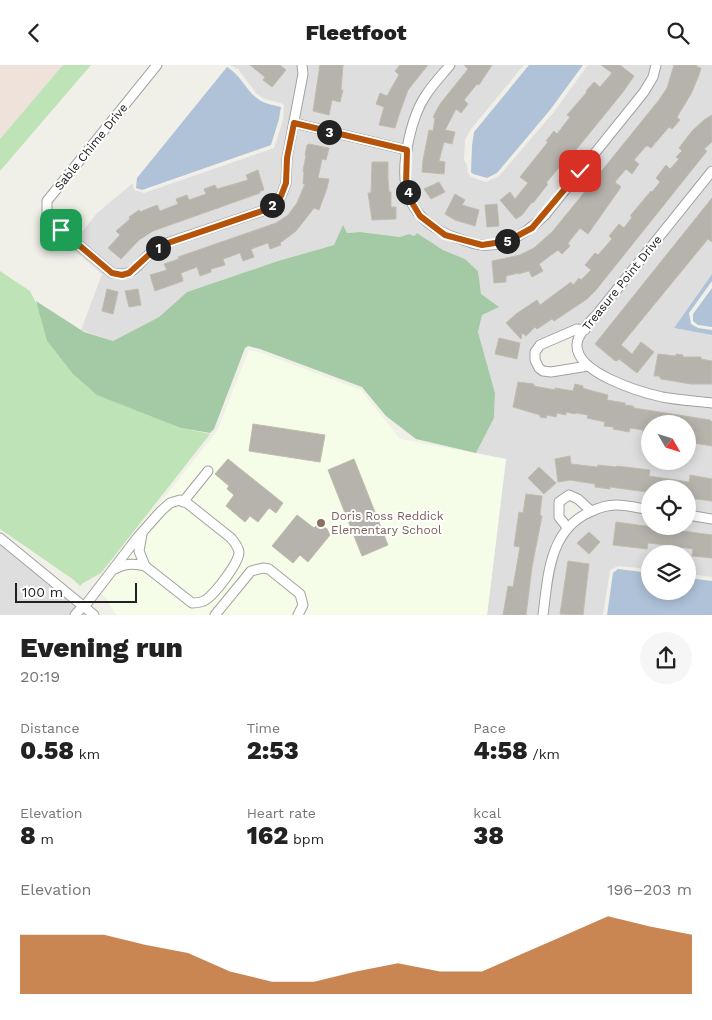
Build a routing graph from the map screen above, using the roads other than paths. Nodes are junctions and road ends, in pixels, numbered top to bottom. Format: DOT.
graph roads {
  1 [pos="157,65"];
  2 [pos="302,65"];
  3 [pos="450,65"];
  4 [pos="656,65"];
  5 [pos="294,123"];
  6 [pos="407,150"];
  7 [pos="712,171"];
  8 [pos="585,330"];
  9 [pos="588,365"];
  10 [pos="712,403"];
  11 [pos="208,471"];
  12 [pos="184,501"];
  13 [pos="641,509"];
  14 [pos="591,511"];
  15 [pos="696,516"];
  16 [pos="712,519"];
  17 [pos="567,527"];
  18 [pos="142,534"];
  19 [pos="0,538"];
  20 [pos="145,566"];
  21 [pos="115,569"];
  22 [pos="83,606"];
  23 [pos="75,615"];
  24 [pos="94,615"];
  25 [pos="215,615"];
  26 [pos="298,615"];
  27 [pos="543,615"];
  1 -- 5 [label="street, Sable Chime Drive"];
  2 -- 5 [label="street, Sable Chime Drive"];
  3 -- 6 [label="street"];
  4 -- 6 [label="street"];
  5 -- 6 [label="street"];
  7 -- 8 [label="street, Treasure Point Drive"];
  8 -- 9 [label="street, Treasure Point Drive"];
  8 -- 9 [label="street"];
  9 -- 10 [label="street"];
  11 -- 12 [label="street"];
  12 -- 18 [label="street"];
  12 -- 20 [label="street"];
  13 -- 14 [label="street"];
  14 -- 17 [label="street"];
  14 -- 17 [label="street"];
  15 -- 16 [label="street"];
  17 -- 27 [label="street"];
  18 -- 20 [label="street"];
  18 -- 21 [label="street"];
  19 -- 22 [label="street"];
  20 -- 21 [label="street"];
  21 -- 22 [label="street"];
  22 -- 23 [label="street"];
  22 -- 24 [label="street"];
  25 -- 26 [label="street"];
}
